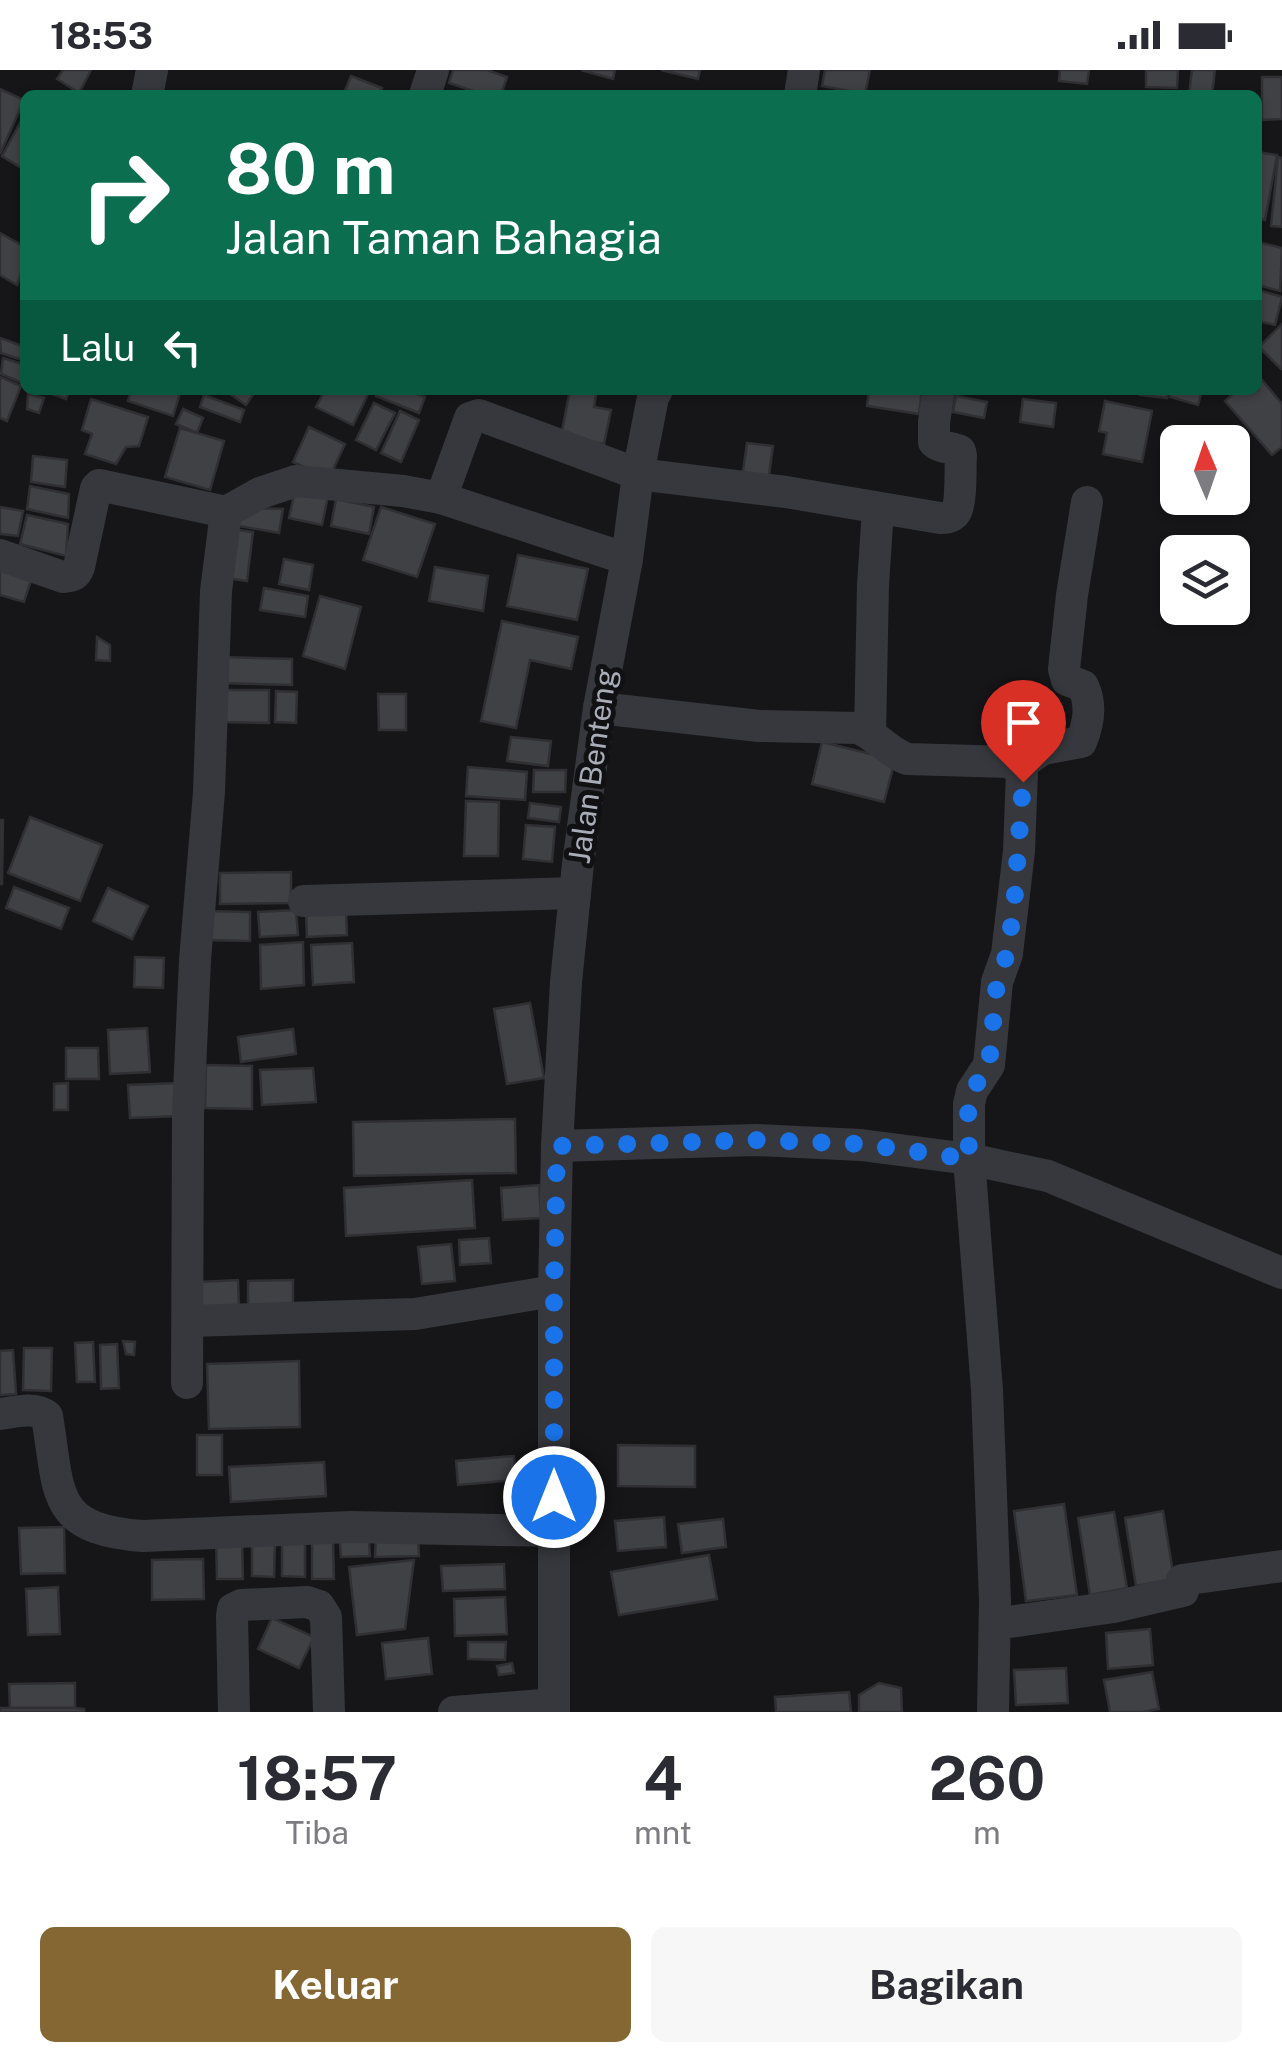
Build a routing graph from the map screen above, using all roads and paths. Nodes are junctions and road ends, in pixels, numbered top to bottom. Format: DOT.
graph roads {
  1 [pos="654,395"];
  2 [pos="939,395"];
  3 [pos="638,474"];
  4 [pos="441,498"];
  5 [pos="1086,502"];
  6 [pos="878,509"];
  7 [pos="226,512"];
  8 [pos="0,556"];
  9 [pos="627,559"];
  10 [pos="598,708"];
  11 [pos="870,734"];
  12 [pos="1018,766"];
  13 [pos="575,893"];
  14 [pos="304,901"];
  15 [pos="557,1146"];
  16 [pos="969,1159"];
  17 [pos="1282,1273"];
  18 [pos="554,1291"];
  19 [pos="189,1321"];
  20 [pos="188,1384"];
  21 [pos="0,1414"];
  22 [pos="554,1531"];
  23 [pos="1282,1566"];
  24 [pos="995,1624"];
  25 [pos="554,1708"];
  26 [pos="234,1712"];
  27 [pos="329,1712"];
  28 [pos="454,1712"];
  29 [pos="993,1712"];
  1 -- 3 [label="street, Jalan Benteng"];
  2 -- 6 [label="street"];
  3 -- 4 [label="street"];
  3 -- 6 [label="street"];
  3 -- 9 [label="street, Jalan Benteng"];
  4 -- 7 [label="street"];
  4 -- 9 [label="street"];
  5 -- 12 [label="street"];
  6 -- 11 [label="street"];
  7 -- 8 [label="street"];
  7 -- 19 [label="street"];
  9 -- 10 [label="street, Jalan Benteng"];
  10 -- 11 [label="street"];
  10 -- 13 [label="street, Jalan Benteng"];
  11 -- 12 [label="street"];
  12 -- 16 [label="street"];
  13 -- 14 [label="street"];
  13 -- 15 [label="street, Jalan Benteng"];
  15 -- 16 [label="street"];
  15 -- 18 [label="street, Jalan Benteng"];
  16 -- 17 [label="street"];
  16 -- 24 [label="street"];
  18 -- 19 [label="street"];
  18 -- 22 [label="street, Jalan Benteng"];
  19 -- 20 [label="street"];
  21 -- 22 [label="street"];
  22 -- 25 [label="street, Jalan Benteng"];
  23 -- 24 [label="street"];
  24 -- 29 [label="street"];
  25 -- 28 [label="street"];
  26 -- 27 [label="street"];
}
